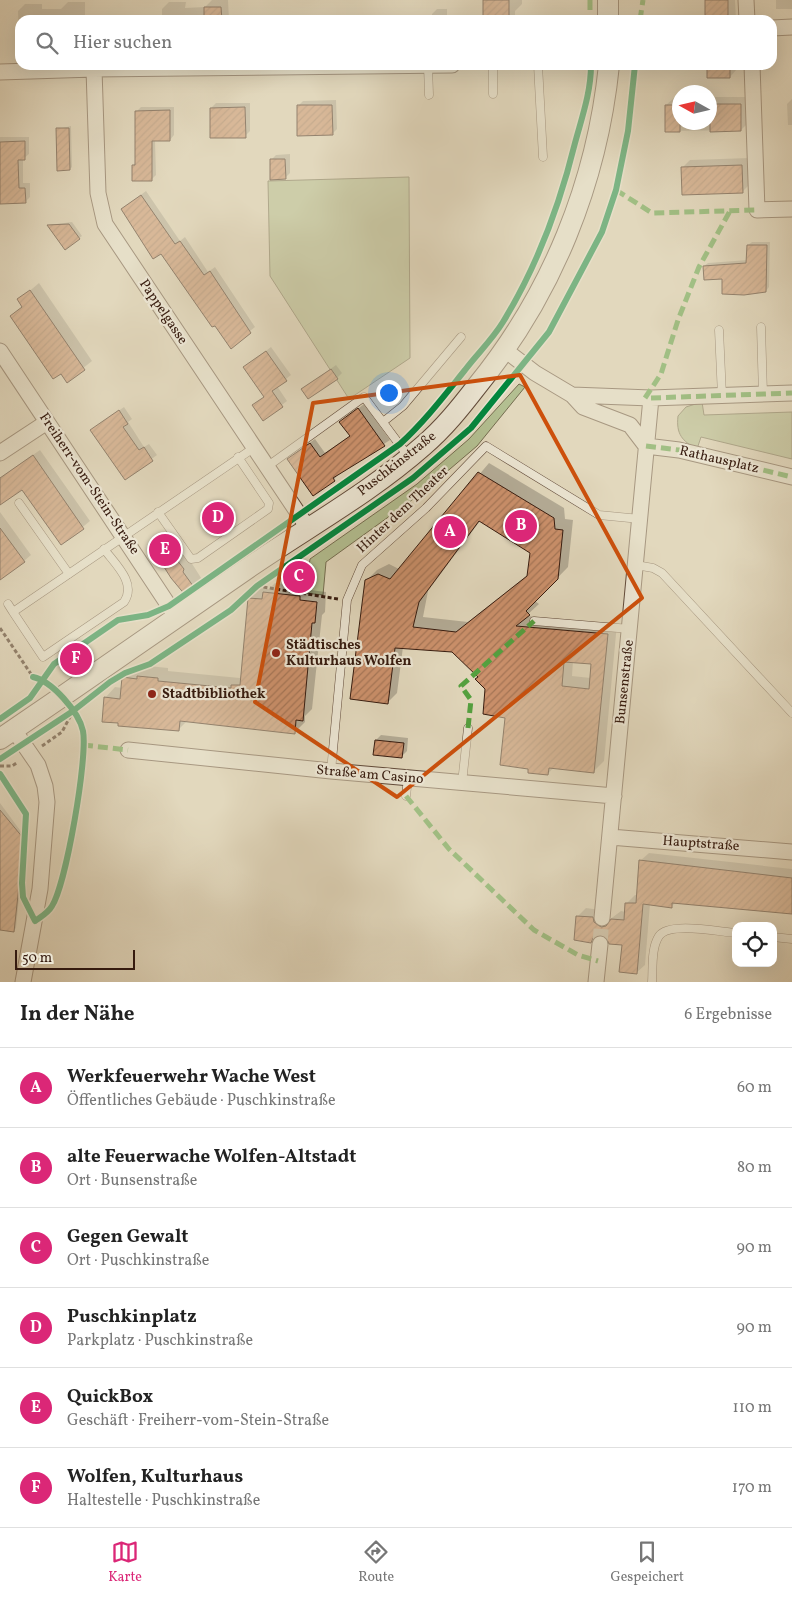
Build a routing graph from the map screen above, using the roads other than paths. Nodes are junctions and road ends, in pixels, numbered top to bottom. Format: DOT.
graph roads {
  1 [pos="608,0"];
  2 [pos="746,0"];
  3 [pos="608,15"];
  4 [pos="747,15"];
  5 [pos="792,27"];
  6 [pos="777,28"];
  7 [pos="63,70"];
  8 [pos="94,70"];
  9 [pos="428,70"];
  10 [pos="493,70"];
  11 [pos="538,70"];
  12 [pos="608,70"];
  13 [pos="752,70"];
  14 [pos="0,72"];
  15 [pos="493,94"];
  16 [pos="429,95"];
  17 [pos="543,157"];
  18 [pos="792,209"];
  19 [pos="760,327"];
  20 [pos="719,330"];
  21 [pos="461,337"];
  22 [pos="505,350"];
  23 [pos="0,352"];
  24 [pos="792,393"];
  25 [pos="763,394"];
  26 [pos="572,395"];
  27 [pos="722,396"];
  28 [pos="651,398"];
  29 [pos="47,422"];
  30 [pos="383,422"];
  31 [pos="255,446"];
  32 [pos="646,446"];
  33 [pos="0,453"];
  34 [pos="238,457"];
  35 [pos="409,458"];
  36 [pos="268,466"];
  37 [pos="792,477"];
  38 [pos="19,502"];
  39 [pos="158,512"];
  40 [pos="640,519"];
  41 [pos="308,528"];
  42 [pos="124,535"];
  43 [pos="104,549"];
  44 [pos="636,565"];
  45 [pos="69,574"];
  46 [pos="8,604"];
  47 [pos="13,612"];
  48 [pos="177,618"];
  49 [pos="534,621"];
  50 [pos="630,629"];
  51 [pos="792,713"];
  52 [pos="468,728"];
  53 [pos="7,734"];
  54 [pos="128,750"];
  55 [pos="331,771"];
  56 [pos="408,778"];
  57 [pos="462,783"];
  58 [pos="406,796"];
  59 [pos="614,796"];
  60 [pos="610,837"];
  61 [pos="792,852"];
  62 [pos="602,918"];
  63 [pos="732,933"];
  64 [pos="777,937"];
  65 [pos="792,939"];
  66 [pos="600,944"];
  67 [pos="23,982"];
  68 [pos="596,982"];
  69 [pos="652,982"];
  1 -- 3 [label="street"];
  2 -- 4 [label="street"];
  5 -- 6 [label="street"];
  7 -- 14 [label="street"];
  8 -- 31 [label="street, Pappelgasse"];
  9 -- 16 [label="lane"];
  10 -- 15 [label="lane"];
  11 -- 17 [label="lane"];
  12 -- 22 [label="street, Puschkinstraße"];
  13 -- 18 [label="street"];
  19 -- 25 [label="lane"];
  20 -- 27 [label="lane"];
  21 -- 30 [label="lane"];
  22 -- 26 [label="street"];
  22 -- 35 [label="street, Puschkinstraße"];
  23 -- 29 [label="street, Freiherr-vom-Stein-Straße"];
  24 -- 25 [label="street"];
  25 -- 27 [label="street"];
  26 -- 28 [label="street"];
  26 -- 32 [label="street"];
  27 -- 28 [label="street"];
  28 -- 32 [label="street, Bunsenstraße"];
  29 -- 33 [label="street"];
  29 -- 42 [label="street, Freiherr-vom-Stein-Straße"];
  30 -- 35 [label="lane"];
  30 -- 36 [label="lane"];
  31 -- 34 [label="lane"];
  31 -- 36 [label="street, Pappelgasse"];
  32 -- 37 [label="street, Rathausplatz"];
  32 -- 40 [label="street, Bunsenstraße"];
  34 -- 39 [label="lane"];
  34 -- 39 [label="lane"];
  35 -- 41 [label="street, Puschkinstraße"];
  36 -- 41 [label="street, Pappelgasse"];
  38 -- 45 [label="lane"];
  39 -- 42 [label="lane"];
  40 -- 44 [label="street, Bunsenstraße"];
  40 -- 55 [label="lane, Hinter dem Theater"];
  41 -- 48 [label="street, Puschkinstraße"];
  42 -- 43 [label="lane"];
  42 -- 48 [label="street, Freiherr-vom-Stein-Straße"];
  43 -- 45 [label="lane"];
  43 -- 47 [label="lane"];
  44 -- 50 [label="street, Bunsenstraße"];
  44 -- 51 [label="lane"];
  45 -- 47 [label="lane"];
  46 -- 47 [label="lane"];
  48 -- 53 [label="street, Puschkinstraße"];
  49 -- 50 [label="lane"];
  50 -- 59 [label="street, Bunsenstraße"];
  52 -- 57 [label="lane"];
  53 -- 67 [label="street"];
  54 -- 55 [label="street, Straße am Casino"];
  55 -- 56 [label="street, Straße am Casino"];
  56 -- 57 [label="street, Straße am Casino"];
  56 -- 58 [label="lane"];
  57 -- 59 [label="street, Straße am Casino"];
  59 -- 60 [label="street, Bunsenstraße"];
  60 -- 61 [label="street, Hauptstraße"];
  60 -- 62 [label="street, Bunsenstraße"];
  63 -- 69 [label="lane"];
  64 -- 65 [label="lane"];
  66 -- 68 [label="street"];
}
